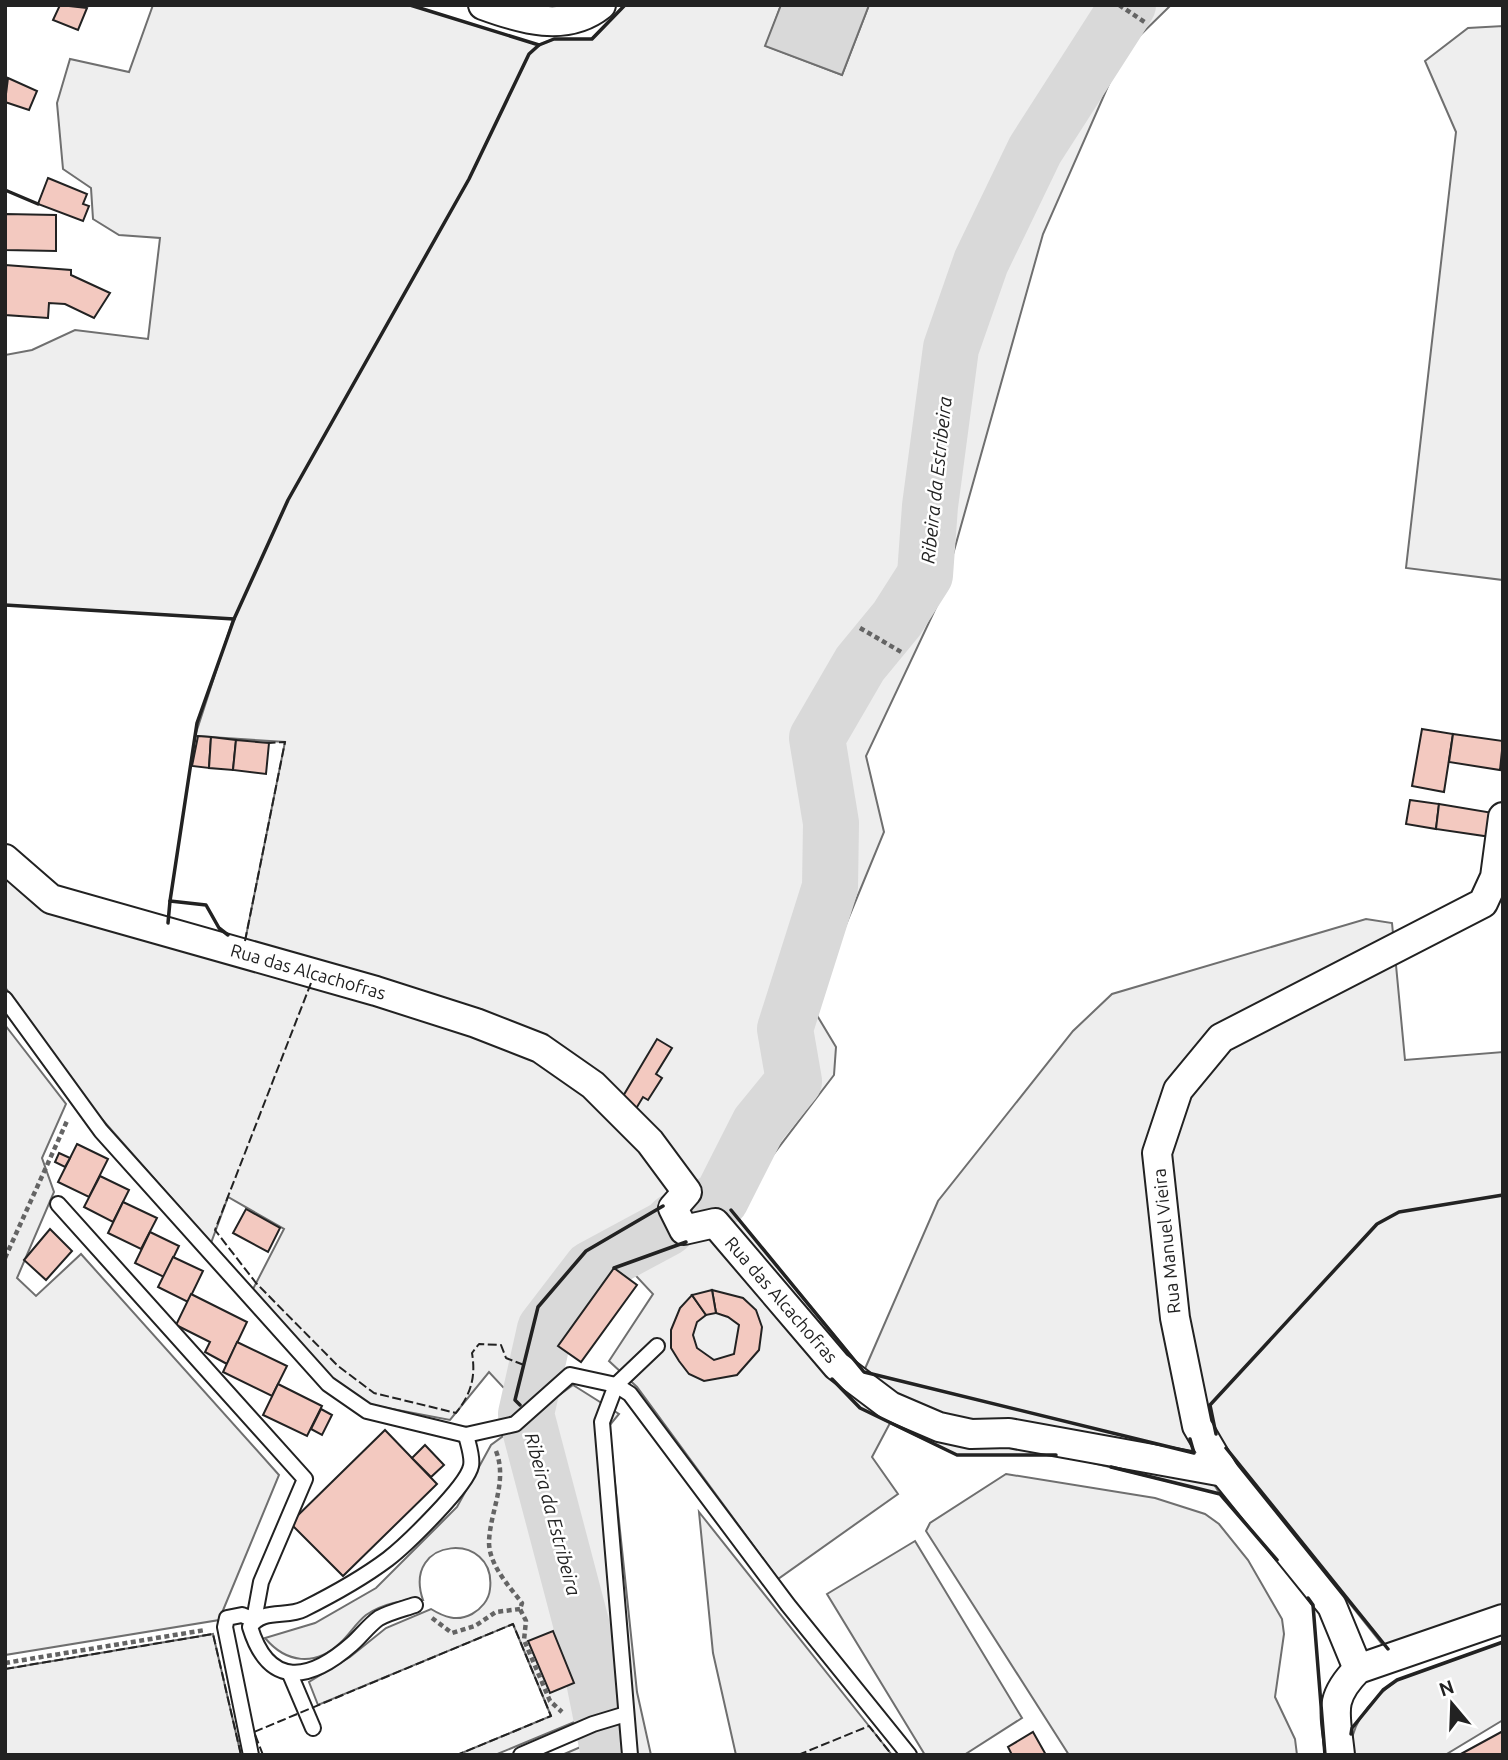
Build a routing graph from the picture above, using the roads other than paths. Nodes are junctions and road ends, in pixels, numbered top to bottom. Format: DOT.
graph roads {
  1 [pos="483,5"];
  2 [pos="601,5"];
  3 [pos="1503,817"];
  4 [pos="5,859"];
  5 [pos="1499,878"];
  6 [pos="5,999"];
  7 [pos="58,1204"];
  8 [pos="657,1346"];
  9 [pos="616,1385"];
  10 [pos="466,1434"];
  11 [pos="1224,1472"];
  12 [pos="415,1605"];
  13 [pos="1503,1619"];
  14 [pos="254,1620"];
  15 [pos="1358,1669"];
  16 [pos="290,1674"];
  17 [pos="621,1716"];
  18 [pos="313,1728"];
  19 [pos="251,1755"];
  20 [pos="521,1755"];
  21 [pos="629,1755"];
  22 [pos="909,1755"];
  23 [pos="1340,1755"];
  1 -- 2 [label="street"];
  3 -- 5 [label="street, Rua Manuel Vieira"];
  4 -- 11 [label="street, Rua das Alcachofras"];
  5 -- 11 [label="street, Rua Manuel Vieira"];
  6 -- 10 [label="lane"];
  7 -- 14 [label="lane"];
  8 -- 9 [label="lane"];
  9 -- 10 [label="lane"];
  9 -- 17 [label="lane"];
  9 -- 22 [label="lane"];
  10 -- 14 [label="lane"];
  11 -- 15 [label="street, Rua Manuel Vieira"];
  12 -- 16 [label="lane"];
  13 -- 15 [label="street"];
  14 -- 16 [label="lane"];
  14 -- 19 [label="lane"];
  15 -- 23 [label="street"];
  16 -- 18 [label="lane"];
  17 -- 20 [label="lane"];
  17 -- 21 [label="lane"];
}
